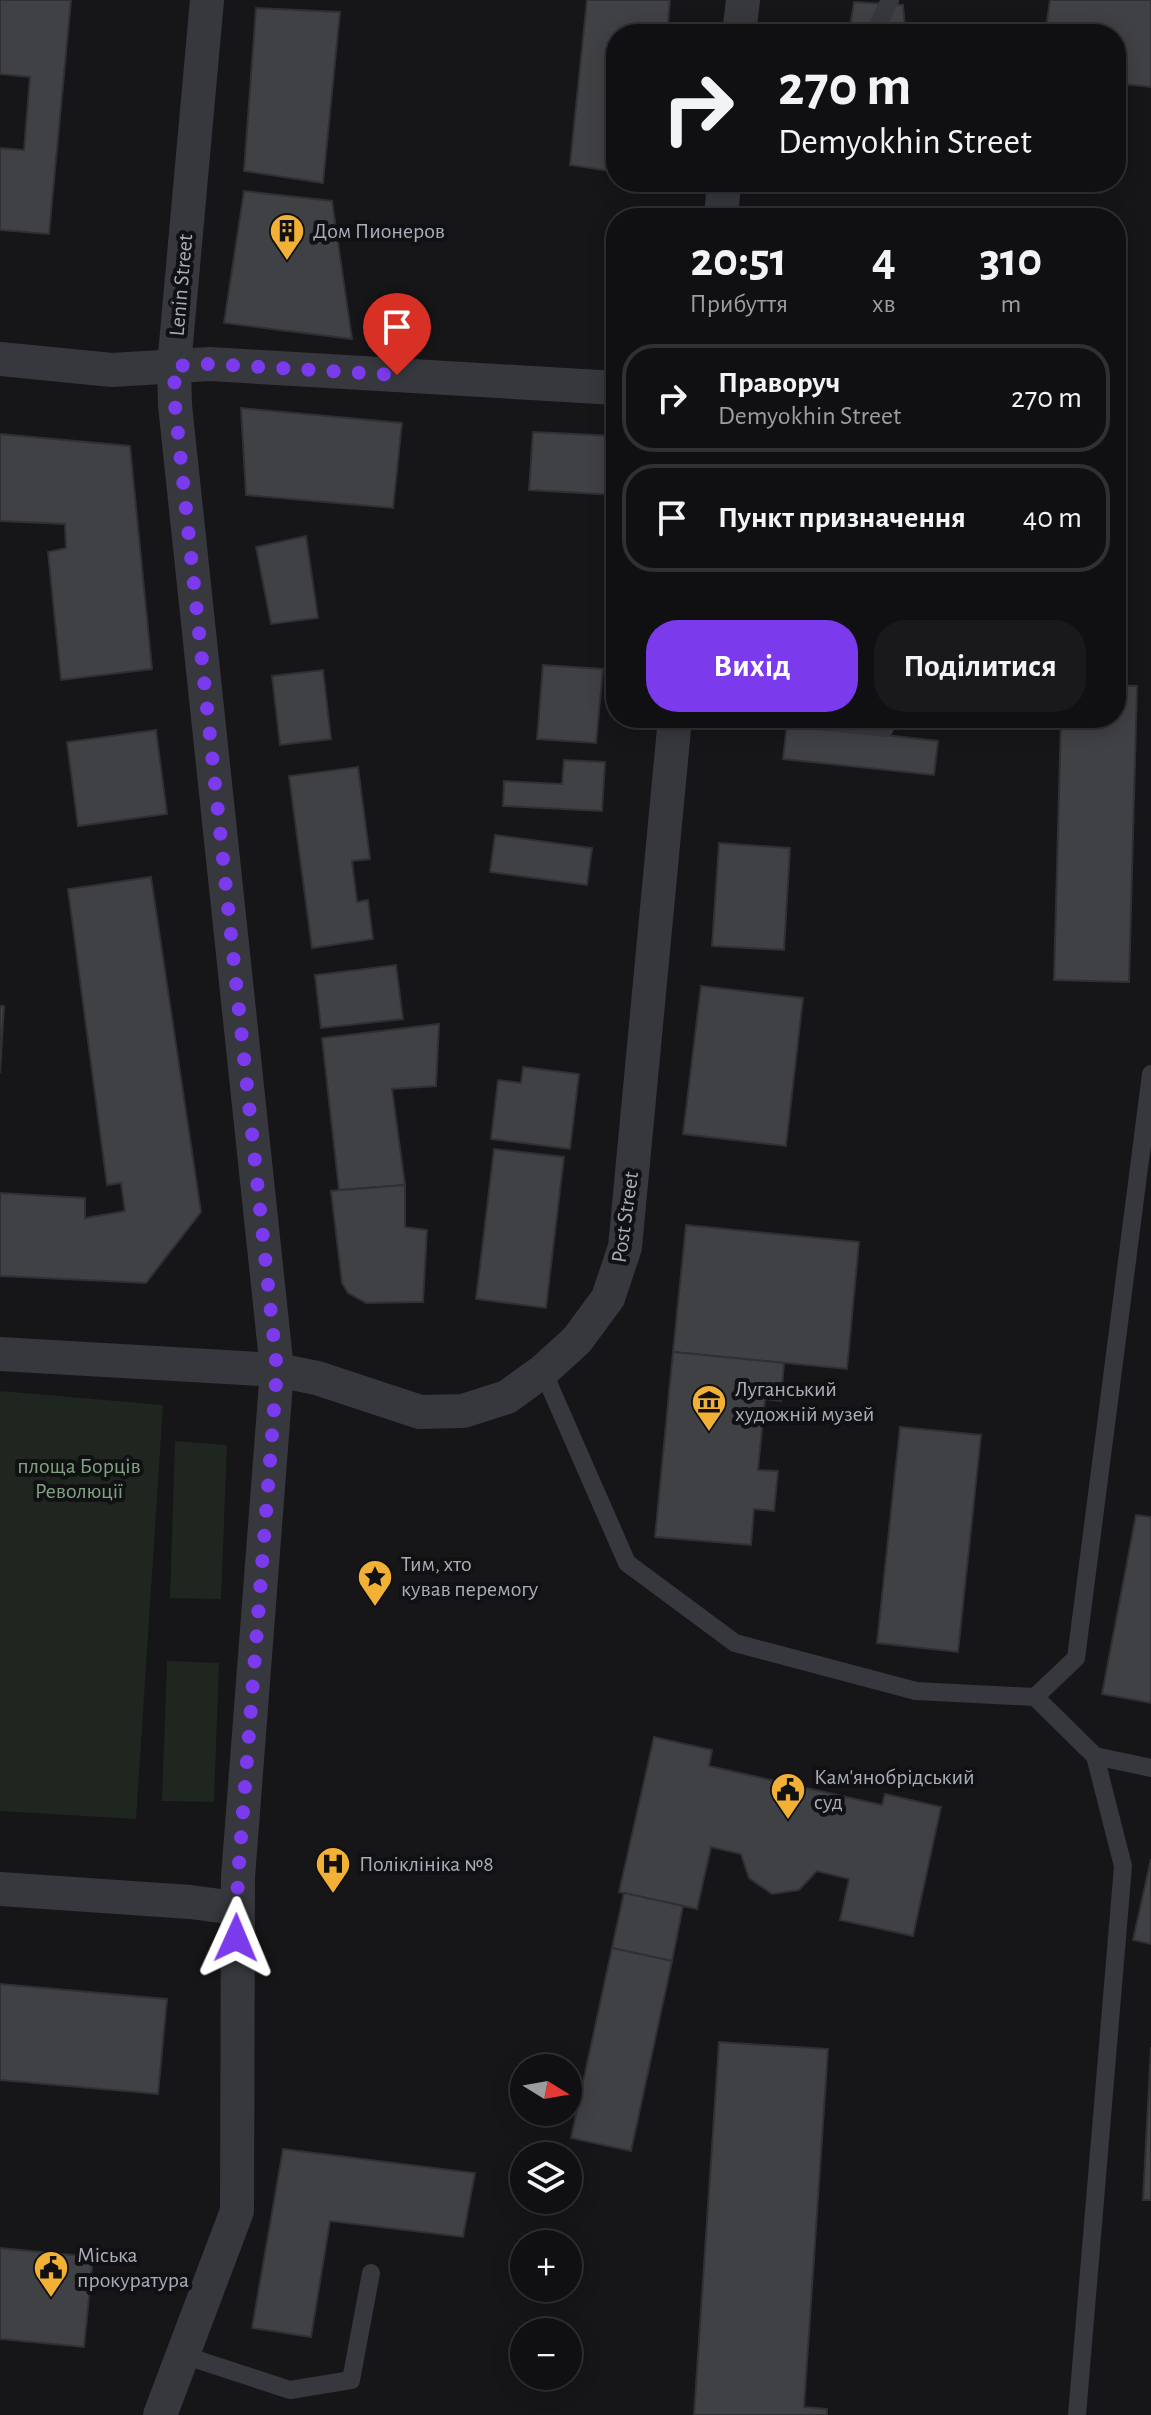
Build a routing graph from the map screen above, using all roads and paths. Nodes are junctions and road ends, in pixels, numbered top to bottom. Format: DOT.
graph roads {
  1 [pos="207,0"];
  2 [pos="743,0"];
  3 [pos="890,0"];
  4 [pos="740,24"];
  5 [pos="879,24"];
  6 [pos="0,359"];
  7 [pos="174,366"];
  8 [pos="606,387"];
  9 [pos="674,728"];
  10 [pos="1151,1074"];
  11 [pos="1142,1208"];
  12 [pos="0,1354"];
  13 [pos="277,1370"];
  14 [pos="543,1371"];
  15 [pos="1035,1697"];
  16 [pos="1095,1756"];
  17 [pos="1151,1768"];
  18 [pos="0,1889"];
  19 [pos="236,1908"];
  20 [pos="371,2273"];
  21 [pos="183,2355"];
  22 [pos="160,2415"];
  23 [pos="1077,2415"];
  1 -- 7 [label="street, Lenin Street"];
  2 -- 4 [label="street"];
  3 -- 5 [label="lane"];
  6 -- 7 [label="street"];
  7 -- 8 [label="street"];
  7 -- 13 [label="street, Lenin Street"];
  9 -- 14 [label="street, Post Street"];
  10 -- 11 [label="lane"];
  11 -- 15 [label="lane"];
  12 -- 13 [label="street, Post Street"];
  13 -- 14 [label="street, Post Street"];
  13 -- 19 [label="street, Lenin Street"];
  14 -- 15 [label="lane"];
  15 -- 16 [label="lane"];
  16 -- 17 [label="lane"];
  16 -- 23 [label="lane"];
  18 -- 19 [label="street"];
  19 -- 21 [label="street, Lenin Street"];
  20 -- 21 [label="lane"];
  21 -- 22 [label="street, Lenin Street"];
}
